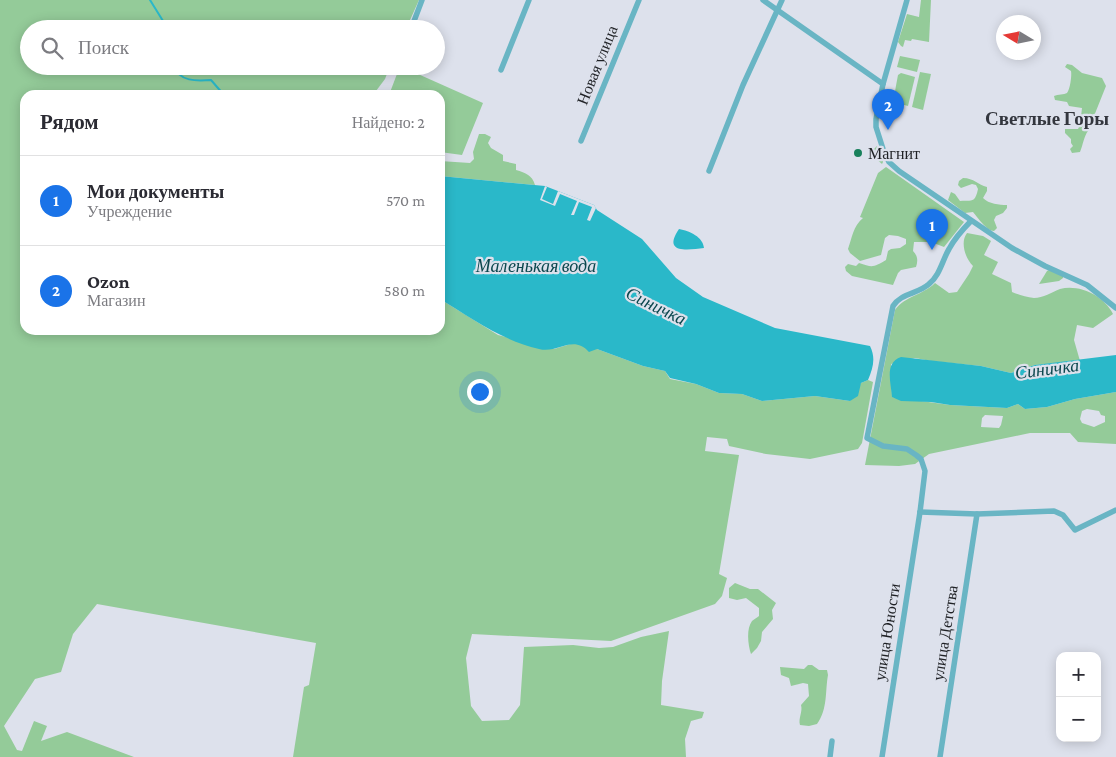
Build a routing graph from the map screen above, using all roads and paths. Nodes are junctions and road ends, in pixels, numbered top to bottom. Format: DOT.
graph roads {
  1 [pos="422,0"];
  2 [pos="530,0"];
  3 [pos="639,0"];
  4 [pos="763,0"];
  5 [pos="782,0"];
  6 [pos="907,0"];
  7 [pos="778,10"];
  8 [pos="414,20"];
  9 [pos="501,70"];
  10 [pos="883,84"];
  11 [pos="581,141"];
  12 [pos="709,170"];
  13 [pos="971,221"];
  14 [pos="1116,308"];
  15 [pos="1116,510"];
  16 [pos="920,512"];
  17 [pos="977,514"];
  18 [pos="832,742"];
  19 [pos="830,757"];
  20 [pos="882,757"];
  21 [pos="940,757"];
  1 -- 8 [label="street"];
  2 -- 9 [label="street"];
  3 -- 11 [label="street, Новая улица"];
  4 -- 7 [label="street"];
  5 -- 7 [label="street"];
  6 -- 10 [label="street"];
  7 -- 10 [label="street"];
  7 -- 12 [label="street"];
  10 -- 13 [label="street"];
  13 -- 14 [label="street"];
  13 -- 16 [label="street, улица Юности"];
  15 -- 17 [label="street"];
  16 -- 17 [label="street"];
  16 -- 20 [label="street, улица Юности"];
  17 -- 21 [label="street, улица Детства"];
  18 -- 19 [label="street"];
}
